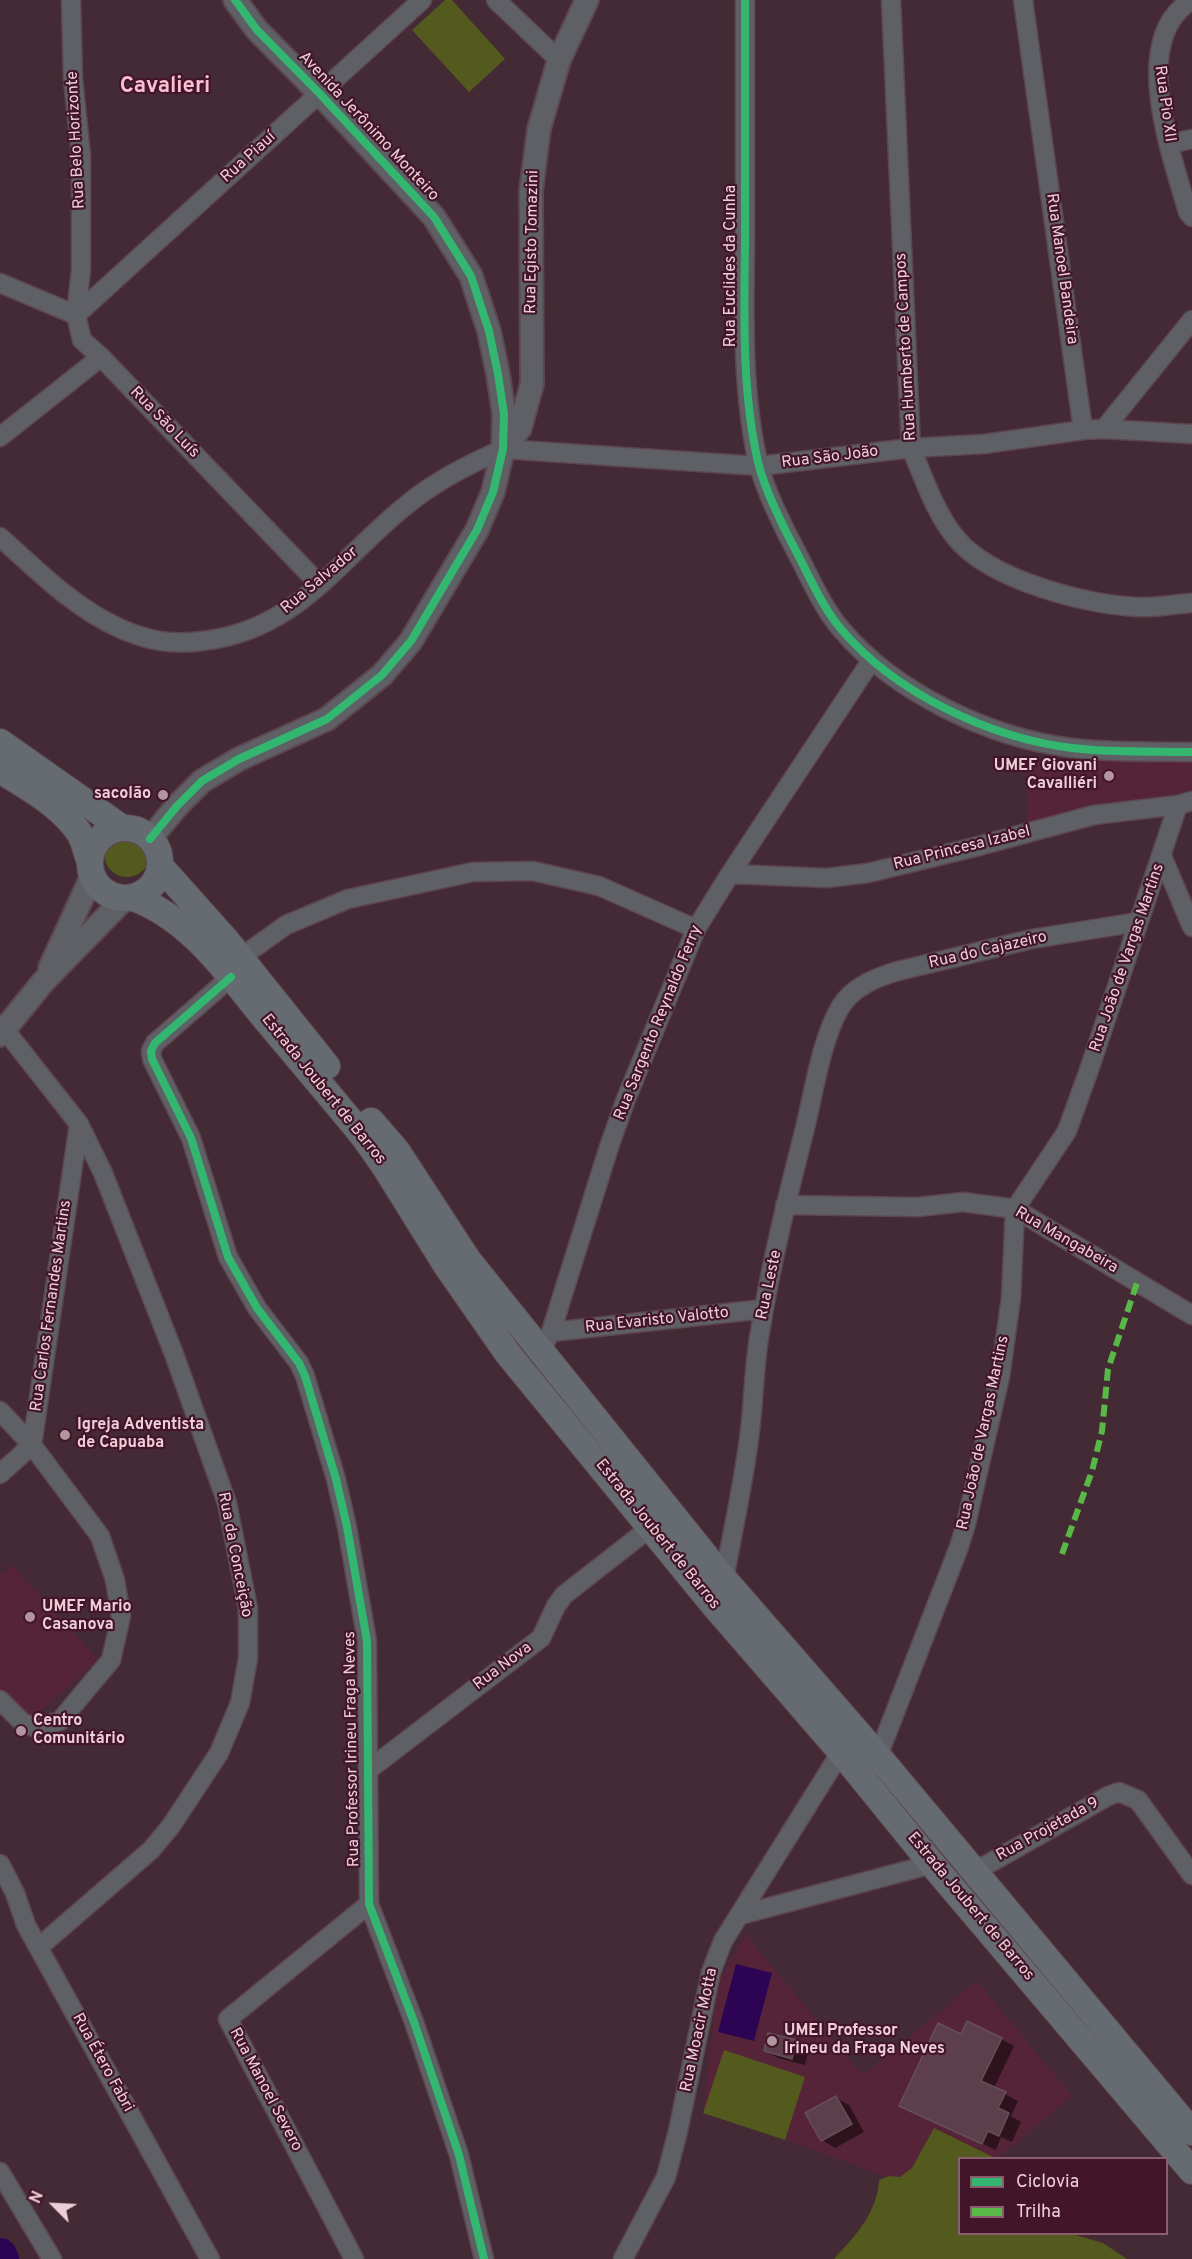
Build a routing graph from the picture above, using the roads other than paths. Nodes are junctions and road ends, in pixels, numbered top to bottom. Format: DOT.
graph roads {
  1 [pos="71,0"];
  2 [pos="235,0"];
  3 [pos="422,0"];
  4 [pos="496,0"];
  5 [pos="587,0"];
  6 [pos="745,0"];
  7 [pos="891,0"];
  8 [pos="1023,0"];
  9 [pos="1192,0"];
  10 [pos="559,60"];
  11 [pos="320,94"];
  12 [pos="1192,139"];
  13 [pos="1169,144"];
  14 [pos="1192,217"];
  15 [pos="0,283"];
  16 [pos="76,315"];
  17 [pos="1192,320"];
  18 [pos="101,357"];
  19 [pos="1104,429"];
  20 [pos="1083,430"];
  21 [pos="1192,434"];
  22 [pos="0,437"];
  23 [pos="911,448"];
  24 [pos="503,449"];
  25 [pos="759,466"];
  26 [pos="0,537"];
  27 [pos="320,585"];
  28 [pos="1192,603"];
  29 [pos="871,661"];
  30 [pos="0,742"];
  31 [pos="1192,752"];
  32 [pos="0,770"];
  33 [pos="1185,803"];
  34 [pos="122,828"];
  35 [pos="150,839"];
  36 [pos="1162,856"];
  37 [pos="160,866"];
  38 [pos="91,869"];
  39 [pos="730,874"];
  40 [pos="129,898"];
  41 [pos="1138,922"];
  42 [pos="1192,927"];
  43 [pos="696,929"];
  44 [pos="235,968"];
  45 [pos="43,982"];
  46 [pos="847,1000"];
  47 [pos="2,1032"];
  48 [pos="79,1124"];
  49 [pos="785,1205"];
  50 [pos="1015,1209"];
  51 [pos="764,1309"];
  52 [pos="1192,1315"];
  53 [pos="545,1342"];
  54 [pos="0,1411"];
  55 [pos="32,1445"];
  56 [pos="0,1474"];
  57 [pos="651,1527"];
  58 [pos="724,1579"];
  59 [pos="0,1700"];
  60 [pos="841,1752"];
  61 [pos="878,1756"];
  62 [pos="367,1771"];
  63 [pos="0,1864"];
  64 [pos="932,1864"];
  65 [pos="974,1872"];
  66 [pos="1192,1875"];
  67 [pos="369,1904"];
  68 [pos="740,1915"];
  69 [pos="39,1947"];
  70 [pos="1192,2132"];
  71 [pos="1192,2170"];
  72 [pos="0,2172"];
  73 [pos="52,2259"];
  74 [pos="210,2259"];
  75 [pos="354,2259"];
  76 [pos="484,2259"];
  77 [pos="623,2259"];
  1 -- 16 [label="street, Rua Belo Horizonte"];
  2 -- 11 [label="street, Avenida Jerônimo Monteiro"];
  3 -- 11 [label="street, Rua Piauí"];
  4 -- 10 [label="street"];
  5 -- 10 [label="street, Rua Egisto Tomazini"];
  6 -- 25 [label="street, Rua Euclides da Cunha"];
  7 -- 23 [label="street, Rua Humberto de Campos"];
  8 -- 20 [label="street, Rua Manoel Bandeira"];
  9 -- 13 [label="street, Rua Pio XII"];
  10 -- 24 [label="street, Rua Egisto Tomazini"];
  11 -- 16 [label="street, Rua Piauí"];
  11 -- 24 [label="street, Avenida Jerônimo Monteiro"];
  12 -- 13 [label="street"];
  13 -- 14 [label="street, Rua Pio XII"];
  15 -- 16 [label="street"];
  16 -- 18 [label="street, Rua São Luís"];
  17 -- 19 [label="street"];
  18 -- 22 [label="street"];
  18 -- 27 [label="street, Rua São Luís"];
  19 -- 20 [label="street"];
  19 -- 21 [label="street"];
  20 -- 23 [label="street, Rua São João"];
  23 -- 25 [label="street, Rua São João"];
  23 -- 28 [label="street, Rua Humberto de Campos"];
  24 -- 25 [label="street, Rua São João"];
  24 -- 27 [label="street, Rua Salvador"];
  24 -- 35 [label="street, Avenida Jerônimo Monteiro"];
  25 -- 29 [label="street, Rua Euclides da Cunha"];
  26 -- 27 [label="street, Rua Salvador"];
  29 -- 31 [label="street, Rua Euclides da Cunha"];
  29 -- 39 [label="street, Rua Sargento Reynaldo Ferry"];
  30 -- 34 [label="main road"];
  32 -- 38 [label="main road"];
  33 -- 36 [label="street, Rua João de Vargas Martins"];
  33 -- 39 [label="street, Rua Princesa Izabel"];
  34 -- 35 [label="main road"];
  34 -- 38 [label="main road"];
  35 -- 37 [label="main road"];
  36 -- 41 [label="street, Rua João de Vargas Martins"];
  36 -- 42 [label="street"];
  37 -- 40 [label="main road"];
  37 -- 44 [label="main road, Estrada Joubert de Barros"];
  38 -- 40 [label="main road"];
  38 -- 45 [label="street"];
  39 -- 43 [label="street, Rua Sargento Reynaldo Ferry"];
  40 -- 44 [label="main road, Estrada Joubert de Barros"];
  40 -- 45 [label="street"];
  41 -- 46 [label="street, Rua do Cajazeiro"];
  41 -- 50 [label="street, Rua João de Vargas Martins"];
  43 -- 44 [label="street, Rua Professor Irineu Fraga Neves"];
  43 -- 53 [label="street, Rua Sargento Reynaldo Ferry"];
  44 -- 53 [label="main road, Estrada Joubert de Barros"];
  44 -- 57 [label="main road, Estrada Joubert de Barros"];
  44 -- 62 [label="street, Rua Professor Irineu Fraga Neves"];
  45 -- 47 [label="street"];
  46 -- 49 [label="street, Rua Leste"];
  47 -- 48 [label="street, Rua da Conceição"];
  48 -- 55 [label="street, Rua Carlos Fernandes Martins"];
  48 -- 69 [label="street, Rua da Conceição"];
  49 -- 50 [label="street, Rua Mangabeira"];
  49 -- 51 [label="street, Rua Leste"];
  50 -- 52 [label="street, Rua Mangabeira"];
  50 -- 61 [label="street, Rua João de Vargas Martins"];
  51 -- 53 [label="street, Rua Evaristo Valotto"];
  51 -- 58 [label="street, Rua Leste"];
  53 -- 58 [label="main road, Estrada Joubert de Barros"];
  54 -- 55 [label="street"];
  55 -- 56 [label="street"];
  55 -- 59 [label="street"];
  57 -- 60 [label="main road, Estrada Joubert de Barros"];
  57 -- 62 [label="street, Rua Nova"];
  58 -- 61 [label="main road, Estrada Joubert de Barros"];
  60 -- 64 [label="main road, Estrada Joubert de Barros"];
  60 -- 68 [label="street, Rua Moacir Motta"];
  61 -- 65 [label="main road, Estrada Joubert de Barros"];
  62 -- 67 [label="street, Rua Professor Irineu Fraga Neves"];
  63 -- 69 [label="street, Rua Étero Fabri"];
  64 -- 68 [label="street"];
  64 -- 71 [label="main road, Estrada Joubert de Barros"];
  65 -- 66 [label="street, Rua Projetada 9"];
  65 -- 70 [label="main road, Estrada Joubert de Barros"];
  67 -- 75 [label="street, Rua Manoel Severo"];
  67 -- 76 [label="street, Rua Professor Irineu Fraga Neves"];
  68 -- 77 [label="street, Rua Moacir Motta"];
  69 -- 74 [label="street, Rua Étero Fabri"];
  72 -- 73 [label="street"];
}
